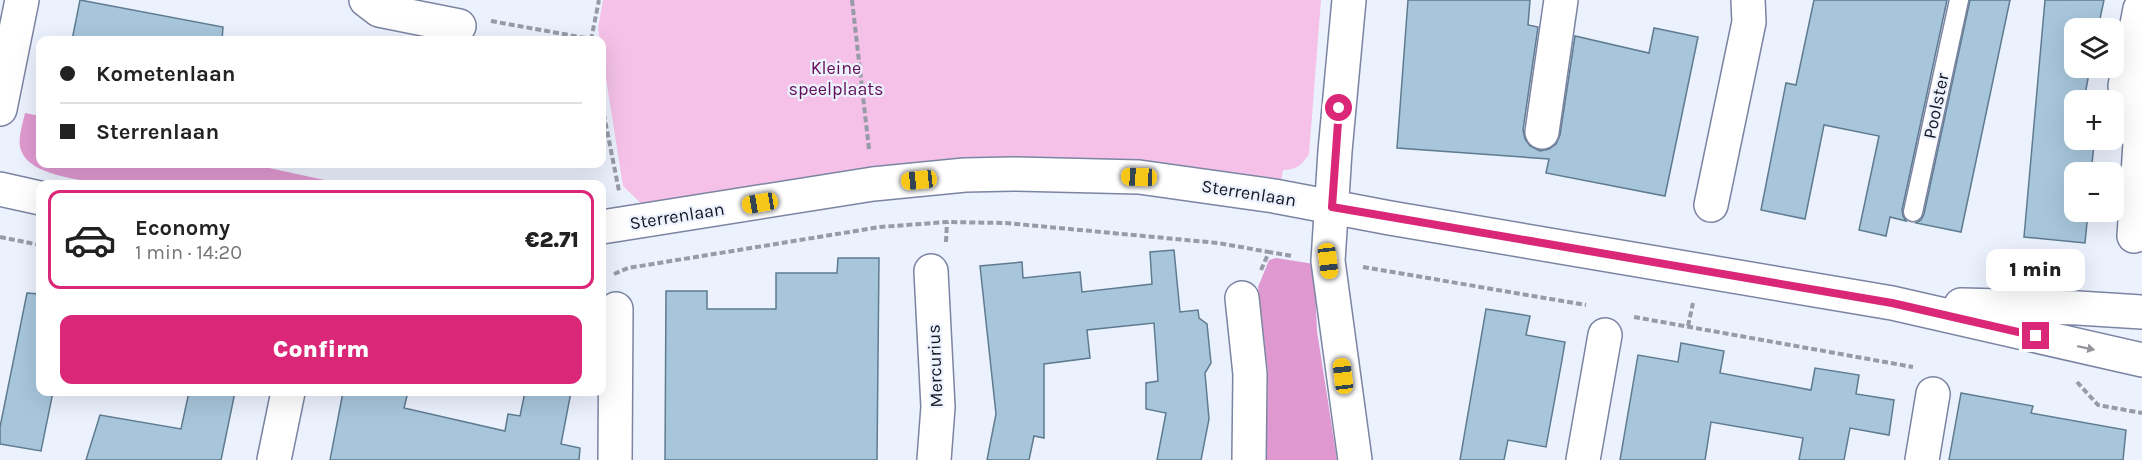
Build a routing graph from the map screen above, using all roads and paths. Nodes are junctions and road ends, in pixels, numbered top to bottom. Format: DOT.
graph roads {
  1 [pos="22,0"];
  2 [pos="366,0"];
  3 [pos="598,0"];
  4 [pos="852,0"];
  5 [pos="1349,0"];
  6 [pos="1561,0"];
  7 [pos="1748,0"];
  8 [pos="1959,0"];
  9 [pos="2142,7"];
  10 [pos="459,26"];
  11 [pos="569,36"];
  12 [pos="592,36"];
  13 [pos="0,109"];
  14 [pos="1542,132"];
  15 [pos="873,184"];
  16 [pos="0,189"];
  17 [pos="36,197"];
  18 [pos="1711,204"];
  19 [pos="1332,207"];
  20 [pos="1913,212"];
  21 [pos="606,226"];
  22 [pos="880,227"];
  23 [pos="2134,236"];
  24 [pos="0,237"];
  25 [pos="36,244"];
  26 [pos="931,271"];
  27 [pos="1242,298"];
  28 [pos="1892,303"];
  29 [pos="616,309"];
  30 [pos="2142,312"];
  31 [pos="1605,335"];
  32 [pos="2142,360"];
  33 [pos="1933,394"];
  34 [pos="287,396"];
  35 [pos="274,460"];
  36 [pos="615,460"];
  37 [pos="934,460"];
  38 [pos="1249,460"];
  39 [pos="1356,460"];
  40 [pos="1583,460"];
  41 [pos="1922,460"];
  1 -- 13 [label="street"];
  2 -- 10 [label="street"];
  3 -- 12 [label="path"];
  4 -- 15 [label="path"];
  5 -- 19 [label="street"];
  6 -- 14 [label="street"];
  7 -- 18 [label="street"];
  8 -- 20 [label="lane, Poolster"];
  9 -- 23 [label="street"];
  10 -- 11 [label="path"];
  15 -- 19 [label="street, Sterrenlaan"];
  15 -- 21 [label="street, Sterrenlaan"];
  15 -- 22 [label="path"];
  16 -- 17 [label="street"];
  19 -- 28 [label="street, Sterrenlaan"];
  19 -- 39 [label="street"];
  24 -- 25 [label="path"];
  26 -- 37 [label="street, Mercurius"];
  27 -- 38 [label="street"];
  28 -- 30 [label="street, Sterrenlaan"];
  28 -- 32 [label="street, Sterrenlaan, one-way"];
  29 -- 36 [label="street"];
  31 -- 40 [label="street"];
  33 -- 41 [label="street"];
  34 -- 35 [label="street"];
}
